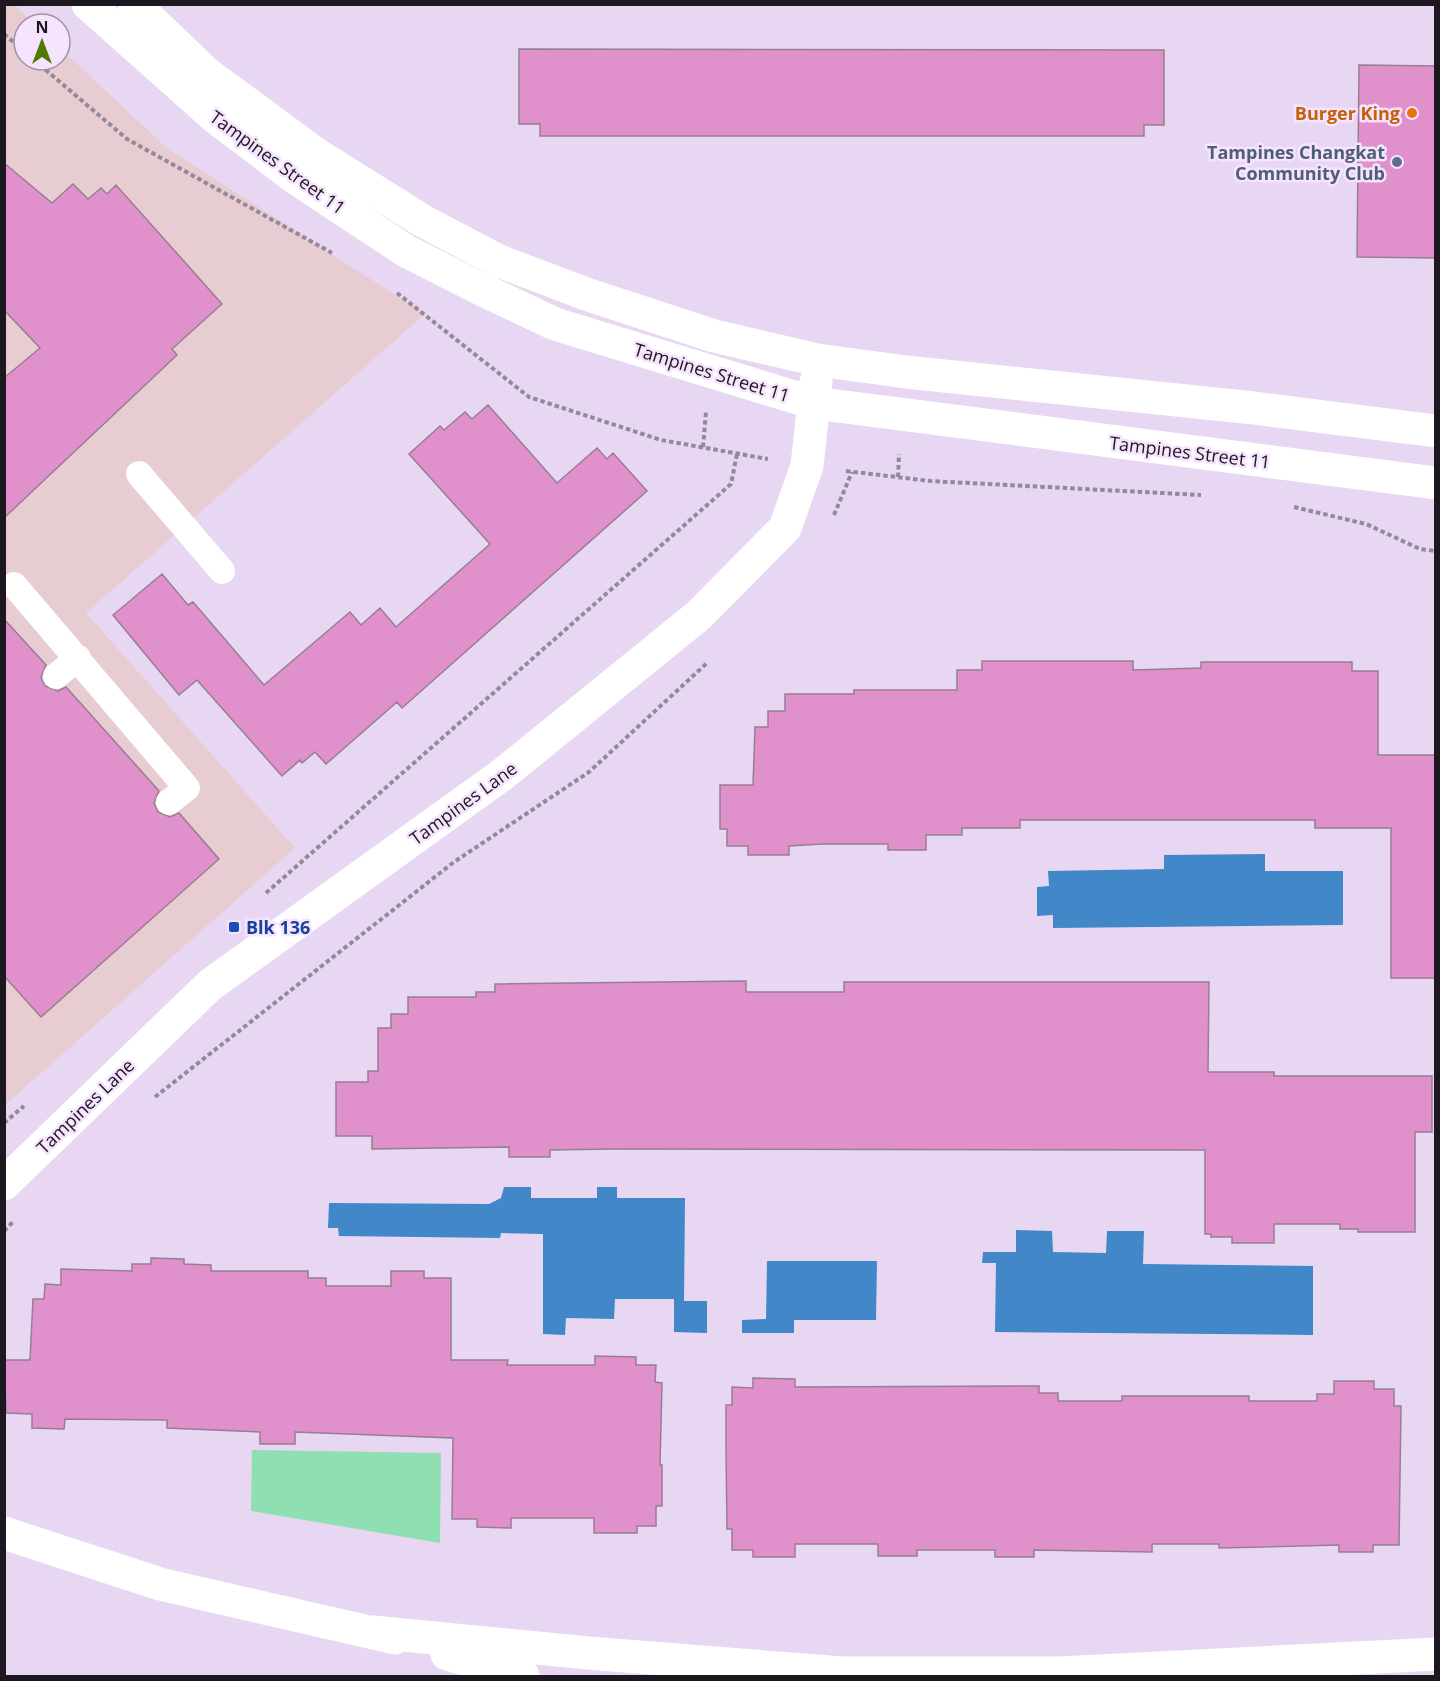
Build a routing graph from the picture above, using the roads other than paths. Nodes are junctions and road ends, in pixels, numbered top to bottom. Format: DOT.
graph roads {
  1 [pos="88,4"];
  2 [pos="134,4"];
  3 [pos="818,360"];
  4 [pos="814,403"];
  5 [pos="1436,431"];
  6 [pos="139,474"];
  7 [pos="1436,483"];
  8 [pos="222,572"];
  9 [pos="14,585"];
  10 [pos="78,658"];
  11 [pos="56,676"];
  12 [pos="169,802"];
  13 [pos="4,1184"];
  14 [pos="4,1533"];
  15 [pos="373,1632"];
  16 [pos="1436,1654"];
  17 [pos="523,1677"];
  1 -- 4 [label="main road, Tampines Street 11"];
  2 -- 3 [label="main road, Tampines Street 11"];
  3 -- 4 [label="main road, Tampines Lane"];
  3 -- 5 [label="main road, Tampines Street 11"];
  4 -- 7 [label="main road, Tampines Street 11"];
  4 -- 13 [label="main road, Tampines Lane"];
  6 -- 8 [label="lane"];
  9 -- 10 [label="lane"];
  10 -- 11 [label="lane"];
  10 -- 12 [label="lane"];
  14 -- 15 [label="main road"];
  15 -- 16 [label="main road"];
  15 -- 17 [label="main road"];
}
